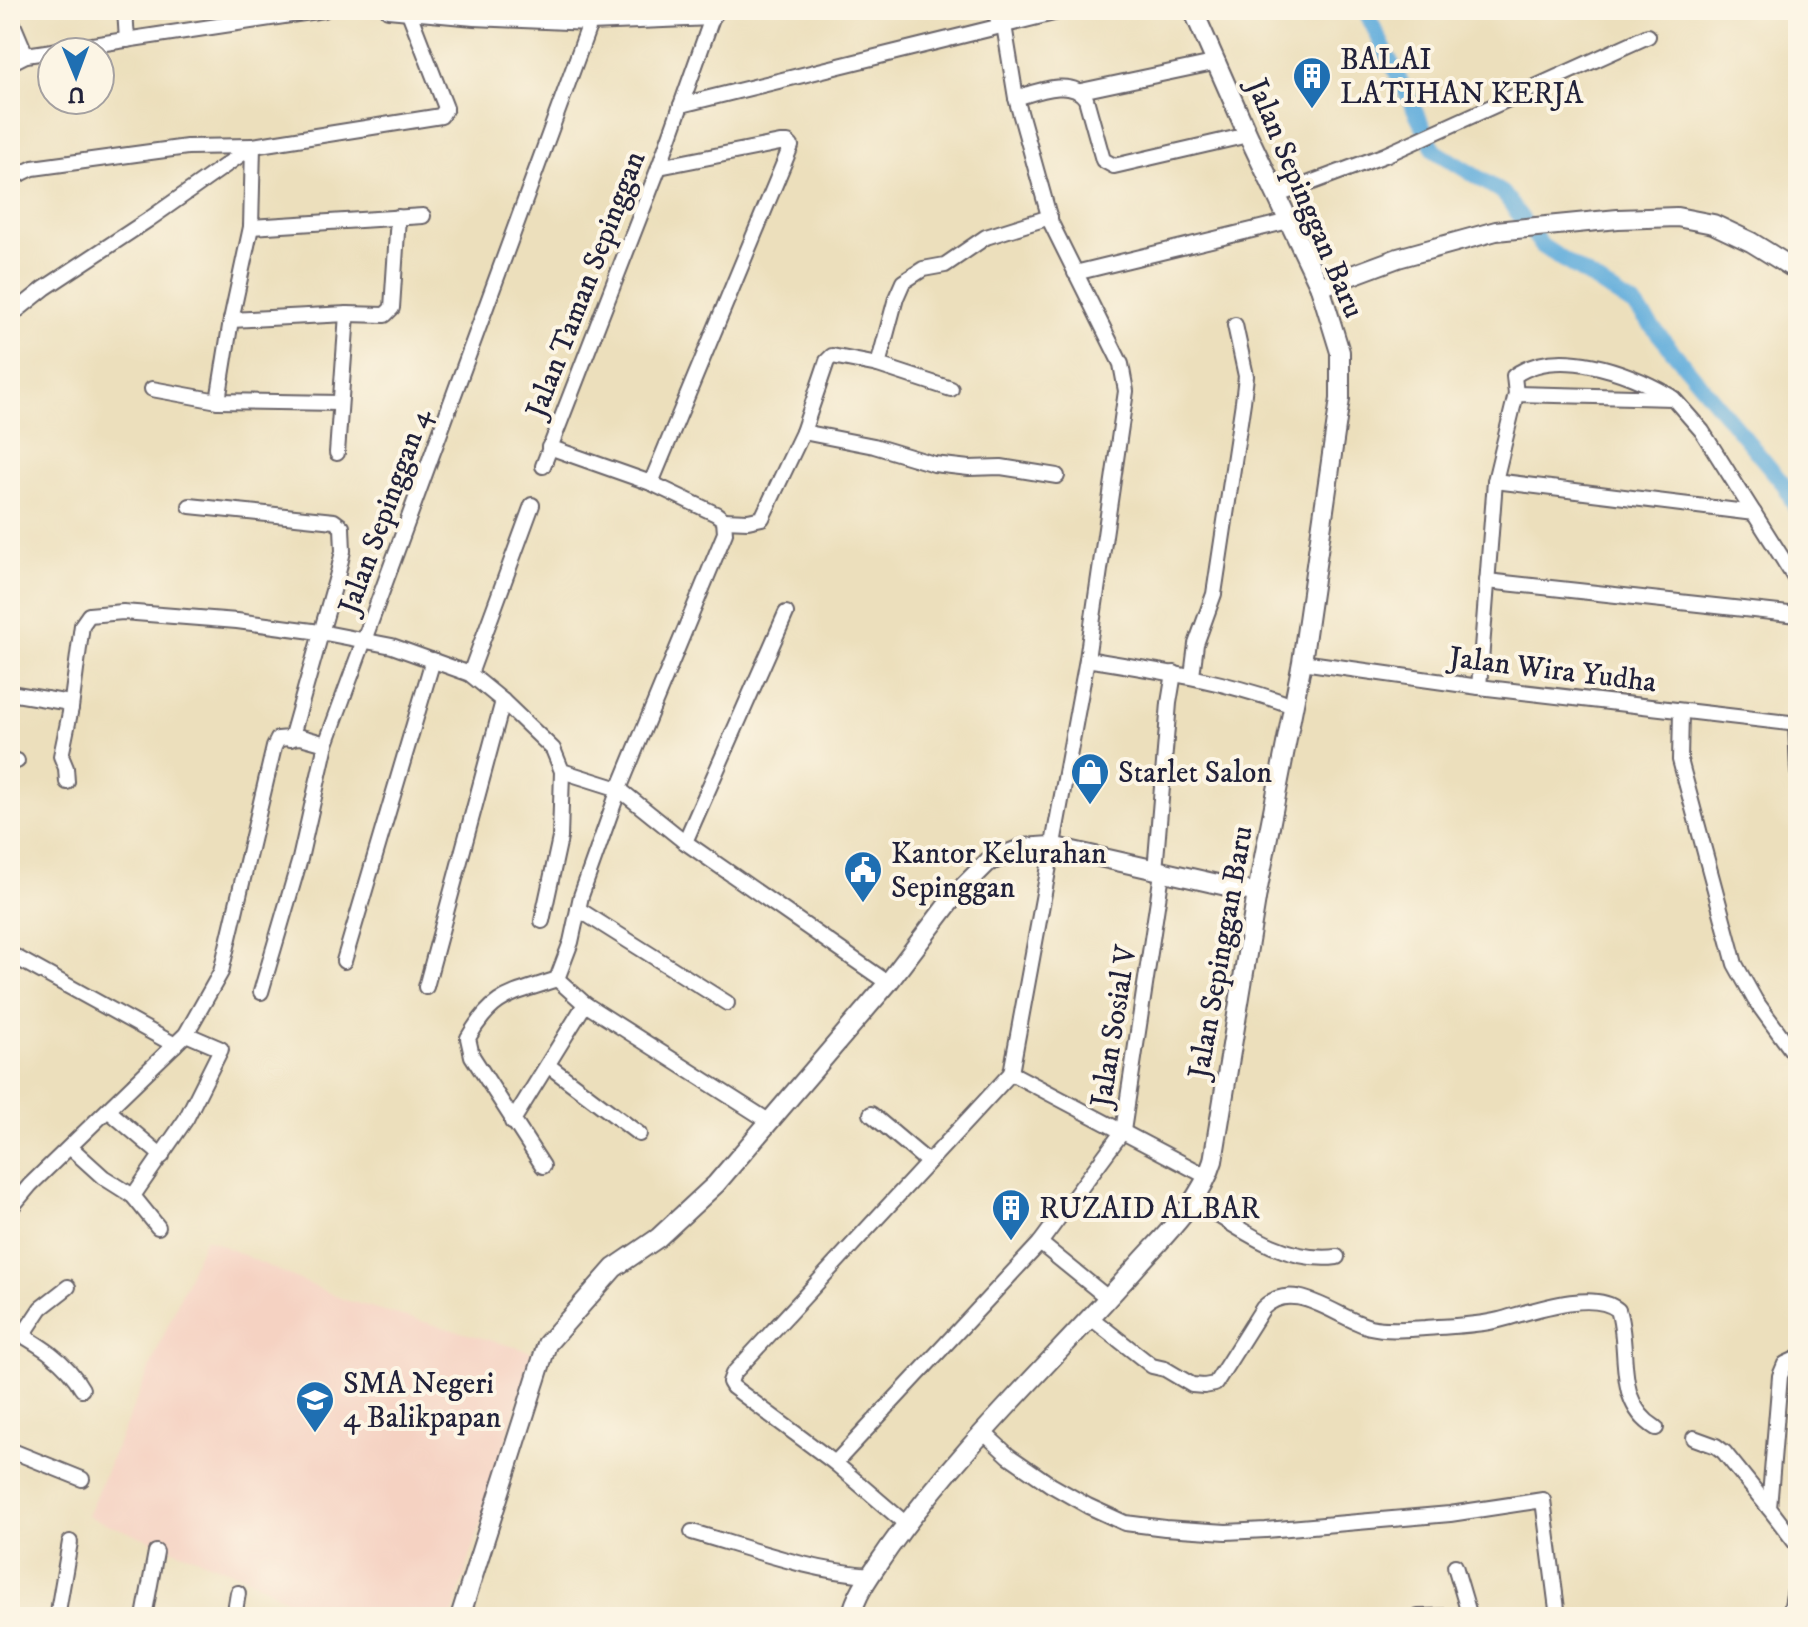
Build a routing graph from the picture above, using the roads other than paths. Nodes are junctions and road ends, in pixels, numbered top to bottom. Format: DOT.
graph roads {
  1 [pos="125,10"];
  2 [pos="324,10"];
  3 [pos="388,10"];
  4 [pos="408,10"];
  5 [pos="991,10"];
  6 [pos="1066,10"];
  7 [pos="1193,10"];
  8 [pos="476,14"];
  9 [pos="715,14"];
  10 [pos="258,15"];
  11 [pos="10,17"];
  12 [pos="590,23"];
  13 [pos="1004,25"];
  14 [pos="1648,36"];
  15 [pos="127,40"];
  16 [pos="26,55"];
  17 [pos="1218,62"];
  18 [pos="10,63"];
  19 [pos="1081,91"];
  20 [pos="1016,98"];
  21 [pos="681,105"];
  22 [pos="1248,135"];
  23 [pos="253,146"];
  24 [pos="659,167"];
  25 [pos="10,179"];
  26 [pos="1278,195"];
  27 [pos="423,216"];
  28 [pos="398,217"];
  29 [pos="1050,217"];
  30 [pos="1289,221"];
  31 [pos="251,227"];
  32 [pos="1798,271"];
  33 [pos="1075,273"];
  34 [pos="1320,287"];
  35 [pos="347,314"];
  36 [pos="10,316"];
  37 [pos="231,320"];
  38 [pos="1235,325"];
  39 [pos="878,365"];
  40 [pos="152,389"];
  41 [pos="951,389"];
  42 [pos="1516,394"];
  43 [pos="1673,398"];
  44 [pos="218,401"];
  45 [pos="340,403"];
  46 [pos="803,432"];
  47 [pos="549,447"];
  48 [pos="337,453"];
  49 [pos="543,466"];
  50 [pos="1057,476"];
  51 [pos="1495,481"];
  52 [pos="651,483"];
  53 [pos="532,505"];
  54 [pos="190,506"];
  55 [pos="1754,513"];
  56 [pos="724,520"];
  57 [pos="1487,581"];
  58 [pos="1798,583"];
  59 [pos="786,613"];
  60 [pos="1798,615"];
  61 [pos="320,632"];
  62 [pos="365,641"];
  63 [pos="1087,659"];
  64 [pos="433,660"];
  65 [pos="1302,662"];
  66 [pos="1174,673"];
  67 [pos="470,674"];
  68 [pos="1192,676"];
  69 [pos="1479,687"];
  70 [pos="10,693"];
  71 [pos="503,701"];
  72 [pos="1293,706"];
  73 [pos="71,708"];
  74 [pos="1681,711"];
  75 [pos="1797,724"];
  76 [pos="291,739"];
  77 [pos="326,744"];
  78 [pos="566,772"];
  79 [pos="1798,772"];
  80 [pos="67,782"];
  81 [pos="619,789"];
  82 [pos="685,842"];
  83 [pos="1051,846"];
  84 [pos="1159,872"];
  85 [pos="1257,893"];
  86 [pos="578,909"];
  87 [pos="542,921"];
  88 [pos="10,954"];
  89 [pos="344,961"];
  90 [pos="557,979"];
  91 [pos="888,983"];
  92 [pos="426,987"];
  93 [pos="261,992"];
  94 [pos="727,1003"];
  95 [pos="585,1004"];
  96 [pos="180,1039"];
  97 [pos="1798,1059"];
  98 [pos="549,1066"];
  99 [pos="1011,1073"];
  100 [pos="109,1111"];
  101 [pos="871,1114"];
  102 [pos="512,1122"];
  103 [pos="770,1122"];
  104 [pos="1123,1131"];
  105 [pos="639,1134"];
  106 [pos="71,1148"];
  107 [pos="162,1156"];
  108 [pos="928,1162"];
  109 [pos="543,1166"];
  110 [pos="1208,1177"];
  111 [pos="133,1196"];
  112 [pos="1194,1200"];
  113 [pos="10,1209"];
  114 [pos="158,1227"];
  115 [pos="1040,1243"];
  116 [pos="1337,1257"];
  117 [pos="68,1287"];
  118 [pos="1109,1299"];
  119 [pos="1091,1318"];
  120 [pos="17,1332"];
  121 [pos="1798,1358"];
  122 [pos="82,1389"];
  123 [pos="1656,1428"];
  124 [pos="983,1432"];
  125 [pos="1694,1438"];
  126 [pos="10,1450"];
  127 [pos="835,1463"];
  128 [pos="82,1479"];
  129 [pos="1769,1508"];
  130 [pos="906,1524"];
  131 [pos="692,1532"];
  132 [pos="70,1542"];
  133 [pos="1798,1546"];
  134 [pos="156,1552"];
  135 [pos="1455,1566"];
  136 [pos="1798,1572"];
  137 [pos="871,1575"];
  138 [pos="238,1593"];
  139 [pos="57,1617"];
  140 [pos="144,1617"];
  141 [pos="234,1617"];
  142 [pos="460,1617"];
  143 [pos="851,1617"];
  144 [pos="1418,1617"];
  145 [pos="1470,1617"];
  146 [pos="1558,1617"];
  147 [pos="1790,1617"];
  1 -- 15 [label="street"];
  2 -- 10 [label="street"];
  3 -- 4 [label="street"];
  4 -- 8 [label="street"];
  4 -- 23 [label="street"];
  5 -- 13 [label="street"];
  6 -- 13 [label="street"];
  7 -- 17 [label="street, Jalan Sepinggan Baru"];
  8 -- 12 [label="street"];
  9 -- 12 [label="street"];
  9 -- 21 [label="street, Jalan Taman Sepinggan"];
  10 -- 15 [label="street"];
  11 -- 16 [label="street"];
  12 -- 62 [label="street, Jalan Sepinggan 4"];
  13 -- 20 [label="street"];
  13 -- 21 [label="street"];
  14 -- 26 [label="street"];
  15 -- 16 [label="street"];
  16 -- 18 [label="street"];
  17 -- 19 [label="street"];
  17 -- 22 [label="street, Jalan Sepinggan Baru"];
  19 -- 20 [label="street"];
  19 -- 22 [label="street"];
  20 -- 29 [label="street"];
  21 -- 24 [label="street, Jalan Taman Sepinggan"];
  22 -- 26 [label="street, Jalan Sepinggan Baru"];
  23 -- 25 [label="street"];
  23 -- 31 [label="street"];
  23 -- 36 [label="street"];
  24 -- 47 [label="street, Jalan Taman Sepinggan"];
  24 -- 52 [label="street"];
  26 -- 30 [label="street, Jalan Sepinggan Baru"];
  27 -- 28 [label="street"];
  28 -- 31 [label="street"];
  28 -- 35 [label="street"];
  29 -- 33 [label="street"];
  29 -- 39 [label="street"];
  30 -- 33 [label="street"];
  30 -- 34 [label="street, Jalan Sepinggan Baru"];
  31 -- 37 [label="street"];
  32 -- 34 [label="street"];
  33 -- 63 [label="street"];
  34 -- 65 [label="street, Jalan Sepinggan Baru"];
  35 -- 37 [label="street"];
  35 -- 45 [label="street"];
  37 -- 44 [label="street"];
  38 -- 68 [label="street"];
  39 -- 41 [label="street"];
  39 -- 46 [label="street"];
  40 -- 44 [label="street"];
  42 -- 43 [label="street"];
  42 -- 43 [label="street"];
  42 -- 51 [label="street"];
  43 -- 55 [label="street"];
  44 -- 45 [label="street"];
  45 -- 48 [label="street"];
  46 -- 50 [label="street"];
  46 -- 56 [label="street"];
  47 -- 49 [label="street"];
  47 -- 52 [label="street, Jalan Taman Sepinggan"];
  51 -- 55 [label="street"];
  51 -- 57 [label="street"];
  52 -- 56 [label="street, Jalan Taman Sepinggan"];
  53 -- 67 [label="street"];
  54 -- 61 [label="street"];
  55 -- 58 [label="street"];
  56 -- 81 [label="street"];
  57 -- 60 [label="street"];
  57 -- 69 [label="street"];
  59 -- 82 [label="street"];
  61 -- 62 [label="street"];
  61 -- 73 [label="street"];
  61 -- 76 [label="street"];
  62 -- 64 [label="street"];
  62 -- 77 [label="street, Jalan Sepinggan 4"];
  63 -- 66 [label="street"];
  63 -- 83 [label="street"];
  64 -- 67 [label="street"];
  64 -- 89 [label="street"];
  65 -- 69 [label="street, Jalan Wira Yudha"];
  65 -- 72 [label="street, Jalan Sepinggan Baru"];
  66 -- 68 [label="street"];
  66 -- 84 [label="street, Jalan Sosial V"];
  67 -- 71 [label="street"];
  68 -- 72 [label="street"];
  69 -- 74 [label="street, Jalan Wira Yudha"];
  70 -- 73 [label="street"];
  71 -- 78 [label="street"];
  71 -- 92 [label="street"];
  72 -- 85 [label="street, Jalan Sepinggan Baru"];
  73 -- 80 [label="street"];
  74 -- 75 [label="street, Jalan Wira Yudha"];
  74 -- 97 [label="street"];
  75 -- 79 [label="street"];
  76 -- 77 [label="street"];
  76 -- 96 [label="street"];
  77 -- 93 [label="street, Jalan Sepinggan 4"];
  78 -- 81 [label="street"];
  78 -- 87 [label="street"];
  81 -- 82 [label="street"];
  81 -- 86 [label="street"];
  82 -- 91 [label="street"];
  83 -- 84 [label="street"];
  83 -- 91 [label="street"];
  83 -- 99 [label="street"];
  84 -- 85 [label="street"];
  84 -- 104 [label="street, Jalan Sosial V"];
  85 -- 110 [label="street, Jalan Sepinggan Baru"];
  86 -- 90 [label="street"];
  86 -- 94 [label="street"];
  88 -- 96 [label="street"];
  90 -- 95 [label="street"];
  90 -- 102 [label="street"];
  91 -- 103 [label="street"];
  95 -- 98 [label="street"];
  95 -- 103 [label="street"];
  96 -- 100 [label="street"];
  96 -- 107 [label="street"];
  98 -- 102 [label="street"];
  98 -- 105 [label="street"];
  99 -- 104 [label="street"];
  99 -- 108 [label="street"];
  100 -- 106 [label="street"];
  100 -- 107 [label="street"];
  101 -- 108 [label="street"];
  102 -- 109 [label="street"];
  103 -- 142 [label="street"];
  104 -- 110 [label="street"];
  104 -- 115 [label="street, Jalan Sosial V"];
  106 -- 111 [label="street"];
  106 -- 113 [label="street"];
  107 -- 111 [label="street"];
  108 -- 127 [label="street"];
  110 -- 112 [label="street, Jalan Sepinggan Baru"];
  111 -- 114 [label="street"];
  112 -- 116 [label="street"];
  112 -- 118 [label="street, Jalan Sepinggan Baru"];
  115 -- 118 [label="street"];
  115 -- 127 [label="street, Jalan Sosial V"];
  117 -- 120 [label="street"];
  118 -- 119 [label="street, Jalan Sepinggan Baru"];
  119 -- 123 [label="street"];
  119 -- 124 [label="street, Jalan Sepinggan Baru"];
  120 -- 122 [label="street"];
  121 -- 129 [label="street"];
  124 -- 130 [label="street, Jalan Sepinggan Baru"];
  124 -- 146 [label="street"];
  125 -- 129 [label="street"];
  126 -- 128 [label="street"];
  127 -- 130 [label="street"];
  129 -- 133 [label="street"];
  130 -- 137 [label="street, Jalan Sepinggan Baru"];
  131 -- 137 [label="street"];
  132 -- 139 [label="street"];
  134 -- 140 [label="street"];
  135 -- 145 [label="street"];
  136 -- 147 [label="street"];
  137 -- 143 [label="street, Jalan Sepinggan Baru"];
  138 -- 141 [label="street"];
  144 -- 145 [label="street"];
}
